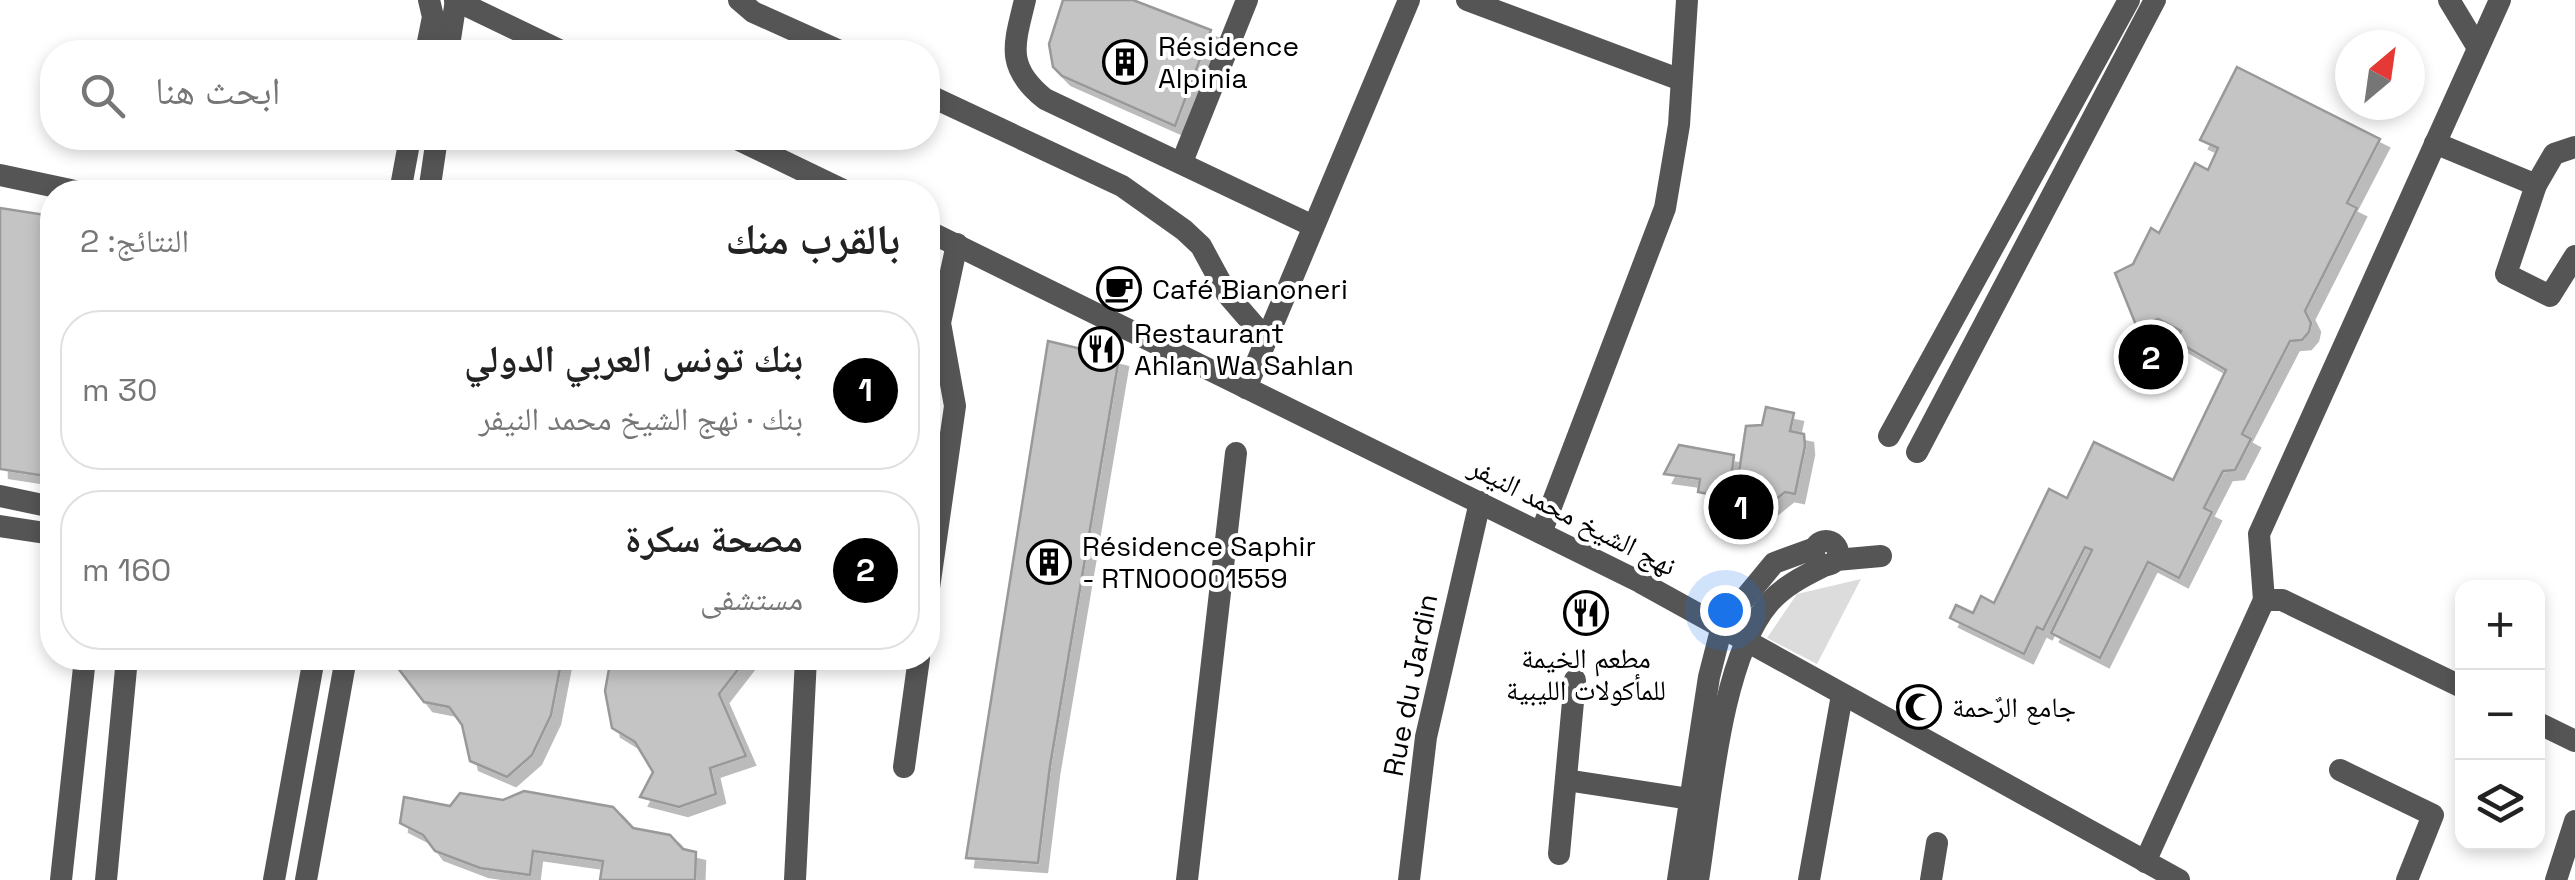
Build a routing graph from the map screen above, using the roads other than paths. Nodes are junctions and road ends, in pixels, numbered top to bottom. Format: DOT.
graph roads {
  1 [pos="429,0"];
  2 [pos="455,0"];
  3 [pos="739,0"];
  4 [pos="1025,0"];
  5 [pos="1247,0"];
  6 [pos="1409,0"];
  7 [pos="1467,0"];
  8 [pos="1687,0"];
  9 [pos="2128,0"];
  10 [pos="2155,0"];
  11 [pos="2449,0"];
  12 [pos="2500,0"];
  13 [pos="428,40"];
  14 [pos="450,40"];
  15 [pos="538,40"];
  16 [pos="815,40"];
  17 [pos="2478,48"];
  18 [pos="1681,80"];
  19 [pos="940,100"];
  20 [pos="2435,144"];
  21 [pos="2575,147"];
  22 [pos="408,150"];
  23 [pos="435,150"];
  24 [pos="760,150"];
  25 [pos="1182,162"];
  26 [pos="0,175"];
  27 [pos="402,180"];
  28 [pos="431,180"];
  29 [pos="821,180"];
  30 [pos="40,184"];
  31 [pos="2536,185"];
  32 [pos="1313,226"];
  33 [pos="940,236"];
  34 [pos="957,244"];
  35 [pos="2575,256"];
  36 [pos="940,322"];
  37 [pos="940,322"];
  38 [pos="1266,338"];
  39 [pos="1246,388"];
  40 [pos="1888,436"];
  41 [pos="1917,452"];
  42 [pos="1236,453"];
  43 [pos="0,496"];
  44 [pos="1480,502"];
  45 [pos="40,504"];
  46 [pos="940,511"];
  47 [pos="0,526"];
  48 [pos="40,532"];
  49 [pos="1541,533"];
  50 [pos="1881,556"];
  51 [pos="1826,558"];
  52 [pos="1650,559"];
  53 [pos="1640,582"];
  54 [pos="2264,600"];
  55 [pos="1722,626"];
  56 [pos="1747,640"];
  57 [pos="84,670"];
  58 [pos="126,670"];
  59 [pos="312,670"];
  60 [pos="344,670"];
  61 [pos="805,670"];
  62 [pos="917,670"];
  63 [pos="1575,680"];
  64 [pos="2455,684"];
  65 [pos="1842,695"];
  66 [pos="2545,727"];
  67 [pos="2575,742"];
  68 [pos="904,767"];
  69 [pos="2340,770"];
  70 [pos="1566,780"];
  71 [pos="1690,799"];
  72 [pos="2574,829"];
  73 [pos="1938,842"];
  74 [pos="1560,854"];
  75 [pos="2145,862"];
  76 [pos="61,880"];
  77 [pos="106,880"];
  78 [pos="274,880"];
  79 [pos="306,880"];
  80 [pos="796,880"];
  81 [pos="1186,880"];
  82 [pos="1409,880"];
  83 [pos="1678,880"];
  84 [pos="1698,880"];
  85 [pos="1809,880"];
  86 [pos="1932,880"];
  87 [pos="2179,880"];
  88 [pos="2407,880"];
  89 [pos="2556,880"];
  1 -- 13 [label="street"];
  2 -- 14 [label="street"];
  2 -- 15 [label="street"];
  3 -- 16 [label="street"];
  4 -- 25 [label="street"];
  5 -- 25 [label="street"];
  6 -- 32 [label="street"];
  7 -- 18 [label="street"];
  8 -- 18 [label="street"];
  9 -- 40 [label="street"];
  10 -- 41 [label="street"];
  11 -- 17 [label="street"];
  12 -- 17 [label="street"];
  17 -- 20 [label="street"];
  18 -- 49 [label="street"];
  19 -- 38 [label="street"];
  20 -- 31 [label="street"];
  20 -- 54 [label="street"];
  21 -- 31 [label="street"];
  22 -- 27 [label="street"];
  23 -- 28 [label="street"];
  24 -- 29 [label="street"];
  25 -- 32 [label="street"];
  26 -- 30 [label="street"];
  31 -- 35 [label="street"];
  32 -- 38 [label="street"];
  33 -- 34 [label="street, نهج الشيخ محمد النيفر"];
  34 -- 36 [label="street"];
  34 -- 39 [label="street, نهج الشيخ محمد النيفر"];
  37 -- 46 [label="street"];
  38 -- 39 [label="street"];
  39 -- 44 [label="street, نهج الشيخ محمد النيفر"];
  42 -- 81 [label="street"];
  43 -- 45 [label="street"];
  44 -- 49 [label="street, نهج الشيخ محمد النيفر"];
  44 -- 82 [label="street, Rue du Jardin"];
  47 -- 48 [label="street"];
  49 -- 53 [label="street, نهج الشيخ محمد النيفر"];
  50 -- 51 [label="street"];
  51 -- 55 [label="street"];
  51 -- 56 [label="street"];
  52 -- 53 [label="street"];
  53 -- 55 [label="street, نهج الشيخ محمد النيفر"];
  54 -- 64 [label="street"];
  54 -- 75 [label="street"];
  55 -- 56 [label="street, نهج الشيخ محمد النيفر"];
  55 -- 71 [label="street"];
  56 -- 65 [label="street, نهج الشيخ محمد النيفر"];
  56 -- 84 [label="street"];
  57 -- 76 [label="street"];
  58 -- 77 [label="street"];
  59 -- 78 [label="street"];
  60 -- 79 [label="street"];
  61 -- 80 [label="street"];
  62 -- 68 [label="street"];
  63 -- 70 [label="street"];
  65 -- 75 [label="street, نهج الشيخ محمد النيفر"];
  65 -- 85 [label="street"];
  66 -- 67 [label="street"];
  69 -- 88 [label="street"];
  70 -- 71 [label="street"];
  70 -- 74 [label="street"];
  71 -- 83 [label="street"];
  72 -- 89 [label="street"];
  73 -- 86 [label="street"];
  75 -- 87 [label="street, نهج الشيخ محمد النيفر"];
}
